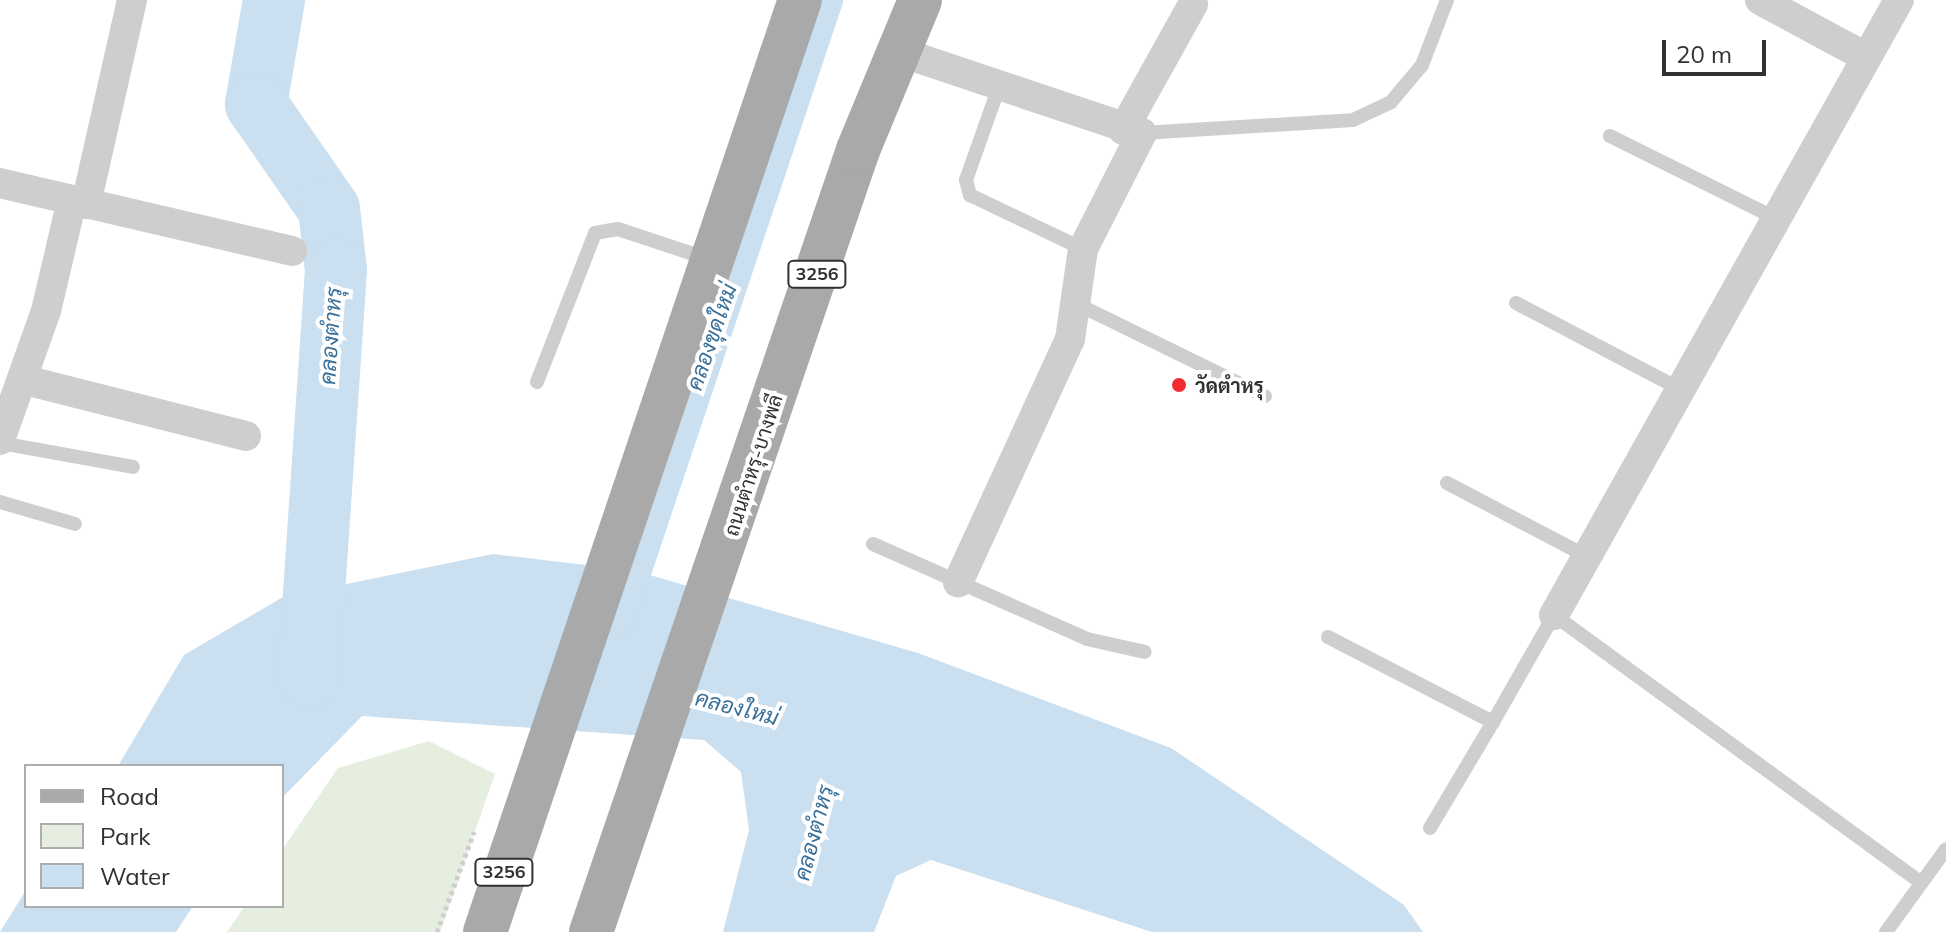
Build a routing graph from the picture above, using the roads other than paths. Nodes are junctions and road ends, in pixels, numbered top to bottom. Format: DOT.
graph roads {
  1 [pos="132,0"];
  2 [pos="800,0"];
  3 [pos="920,0"];
  4 [pos="1447,0"];
  5 [pos="1760,0"];
  6 [pos="1899,0"];
  7 [pos="1193,4"];
  8 [pos="897,51"];
  9 [pos="1864,56"];
  10 [pos="1000,84"];
  11 [pos="1132,131"];
  12 [pos="1610,136"];
  13 [pos="0,183"];
  14 [pos="79,202"];
  15 [pos="1773,217"];
  16 [pos="1083,249"];
  17 [pos="292,251"];
  18 [pos="713,261"];
  19 [pos="1516,303"];
  20 [pos="1079,305"];
  21 [pos="537,382"];
  22 [pos="15,384"];
  23 [pos="1678,388"];
  24 [pos="1265,396"];
  25 [pos="246,436"];
  26 [pos="0,441"];
  27 [pos="133,467"];
  28 [pos="1447,483"];
  29 [pos="0,502"];
  30 [pos="75,524"];
  31 [pos="873,544"];
  32 [pos="1586,556"];
  33 [pos="958,583"];
  34 [pos="1554,615"];
  35 [pos="1328,637"];
  36 [pos="1145,652"];
  37 [pos="1493,722"];
  38 [pos="1430,828"];
  39 [pos="1944,854"];
  40 [pos="1920,882"];
  41 [pos="485,932"];
  42 [pos="591,932"];
  43 [pos="1886,932"];
  1 -- 14 [label="street"];
  2 -- 18 [label="main road, 3256"];
  3 -- 8 [label="main road, ถนนตำหรุ-บางพลี / 3256"];
  4 -- 11 [label="lane"];
  5 -- 9 [label="street"];
  6 -- 9 [label="street"];
  7 -- 11 [label="street"];
  8 -- 10 [label="street"];
  8 -- 42 [label="main road, ถนนตำหรุ-บางพลี / 3256"];
  9 -- 15 [label="street"];
  10 -- 11 [label="street"];
  10 -- 16 [label="lane"];
  11 -- 16 [label="street"];
  12 -- 15 [label="lane"];
  13 -- 14 [label="street"];
  14 -- 17 [label="street"];
  14 -- 22 [label="street"];
  15 -- 23 [label="street"];
  16 -- 20 [label="street"];
  18 -- 21 [label="lane"];
  18 -- 41 [label="main road, 3256"];
  19 -- 23 [label="lane"];
  20 -- 24 [label="lane"];
  20 -- 33 [label="street"];
  22 -- 25 [label="street"];
  22 -- 26 [label="street"];
  23 -- 32 [label="street"];
  26 -- 27 [label="lane"];
  28 -- 32 [label="lane"];
  29 -- 30 [label="lane"];
  31 -- 33 [label="lane"];
  32 -- 34 [label="street"];
  33 -- 36 [label="lane"];
  34 -- 37 [label="lane"];
  34 -- 40 [label="lane"];
  35 -- 37 [label="lane"];
  37 -- 38 [label="lane"];
  39 -- 40 [label="lane"];
  40 -- 43 [label="lane"];
}
